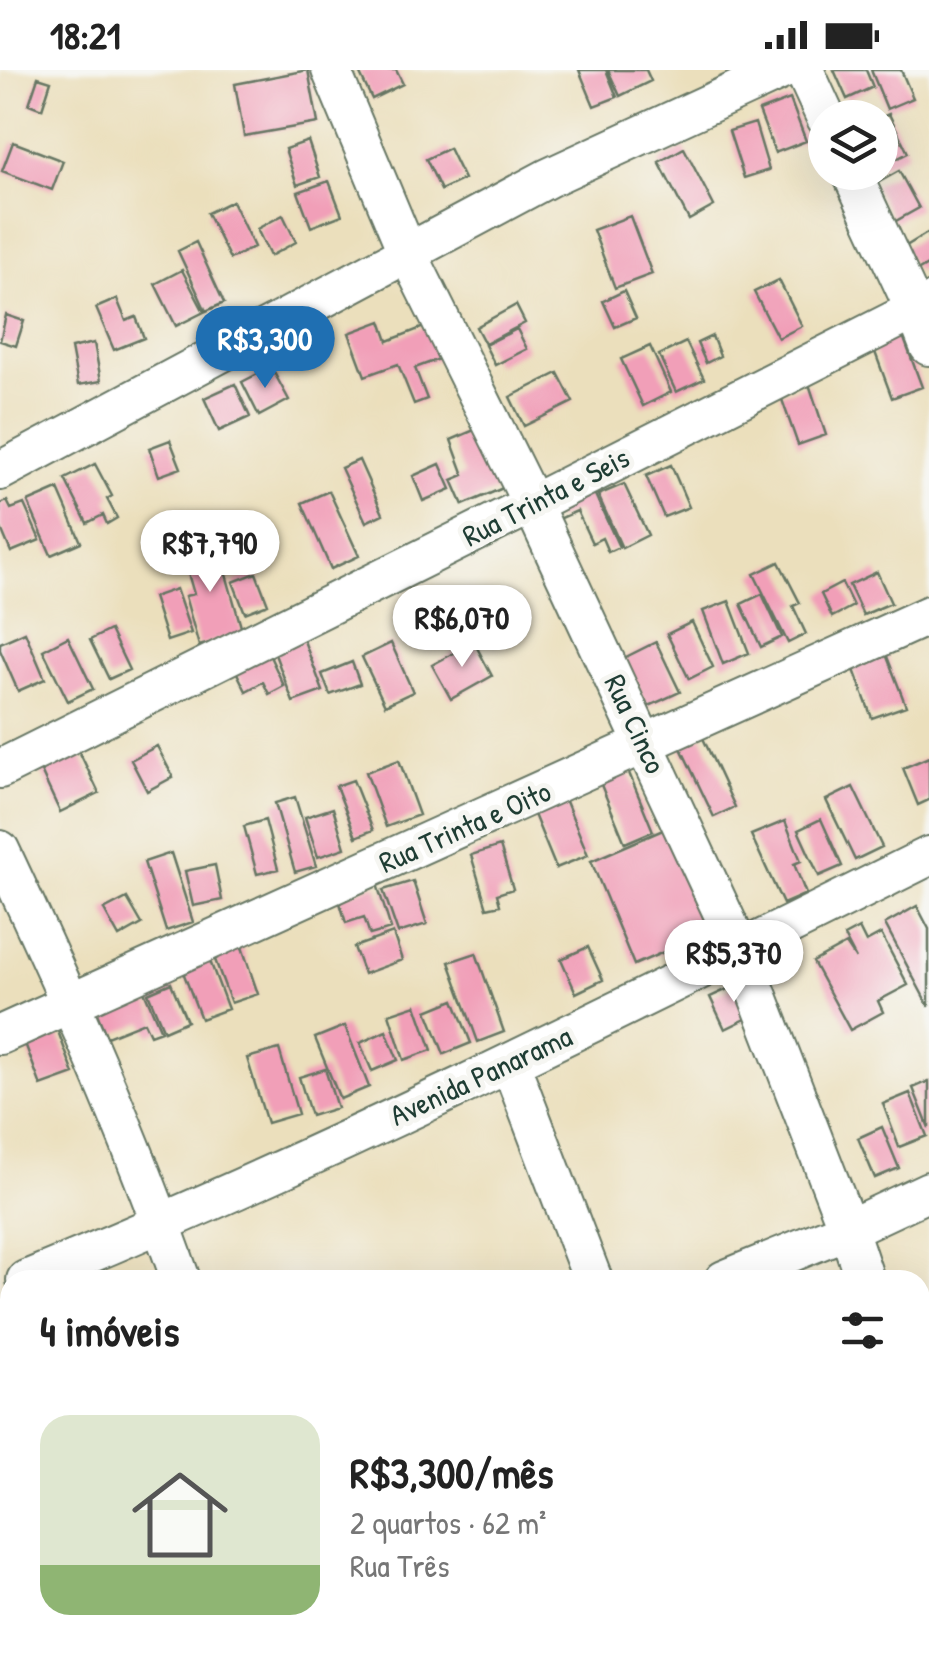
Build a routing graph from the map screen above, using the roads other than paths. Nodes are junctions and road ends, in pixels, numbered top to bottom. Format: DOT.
graph roads {
  1 [pos="330,70"];
  2 [pos="782,70"];
  3 [pos="804,70"];
  4 [pos="818,100"];
  5 [pos="861,190"];
  6 [pos="408,254"];
  7 [pos="922,306"];
  8 [pos="929,346"];
  9 [pos="0,470"];
  10 [pos="532,504"];
  11 [pos="929,615"];
  12 [pos="644,743"];
  13 [pos="0,769"];
  14 [pos="0,850"];
  15 [pos="929,856"];
  16 [pos="740,950"];
  17 [pos="72,1003"];
  18 [pos="0,1035"];
  19 [pos="510,1063"];
  20 [pos="929,1191"];
  21 [pos="162,1225"];
  22 [pos="848,1228"];
  23 [pos="51,1270"];
  24 [pos="178,1270"];
  25 [pos="589,1270"];
  26 [pos="748,1270"];
  27 [pos="863,1270"];
  1 -- 6 [label="street, Rua Cinco"];
  2 -- 6 [label="street"];
  3 -- 4 [label="street"];
  5 -- 7 [label="street"];
  6 -- 9 [label="street"];
  6 -- 10 [label="street, Rua Cinco"];
  7 -- 8 [label="street"];
  7 -- 10 [label="street, Rua Trinta e Seis"];
  10 -- 12 [label="street, Rua Cinco"];
  10 -- 13 [label="street, Rua Trinta e Seis"];
  11 -- 12 [label="street, Rua Trinta e Oito"];
  12 -- 16 [label="street, Rua Cinco"];
  12 -- 17 [label="street, Rua Trinta e Oito"];
  14 -- 17 [label="street"];
  15 -- 16 [label="street, Avenida Panarama"];
  16 -- 19 [label="street, Avenida Panarama"];
  16 -- 22 [label="street, Rua Cinco"];
  17 -- 18 [label="street, Rua Trinta e Oito"];
  17 -- 21 [label="street"];
  19 -- 21 [label="street, Avenida Panarama"];
  19 -- 25 [label="street"];
  20 -- 22 [label="street"];
  21 -- 23 [label="street, Avenida Panarama"];
  21 -- 24 [label="street"];
  22 -- 26 [label="street"];
  22 -- 27 [label="street, Rua Cinco"];
}
